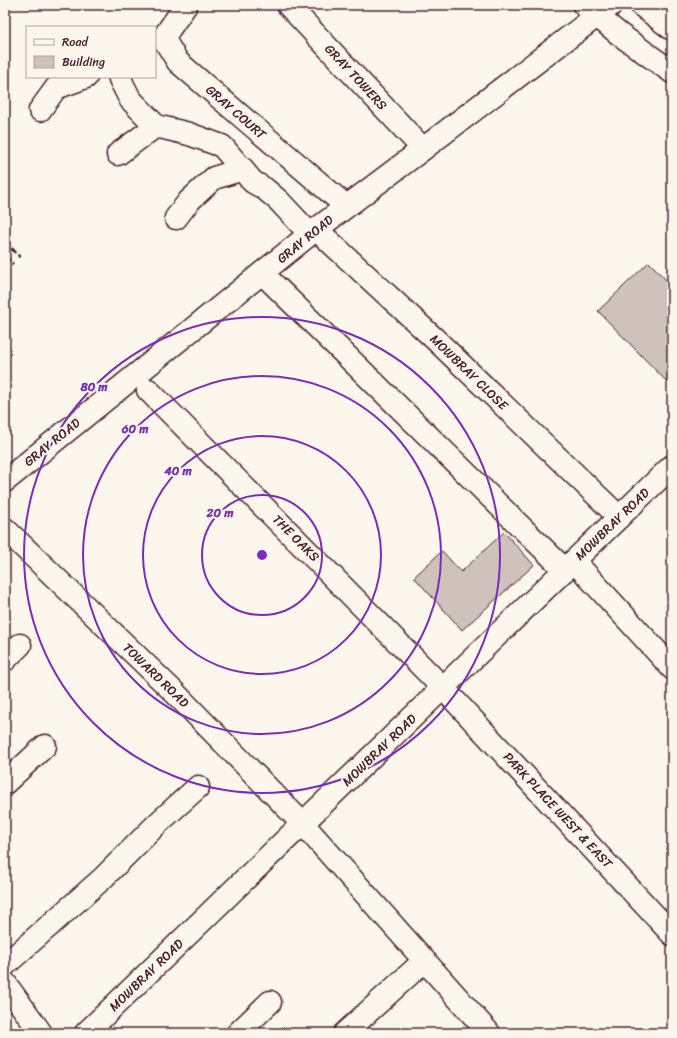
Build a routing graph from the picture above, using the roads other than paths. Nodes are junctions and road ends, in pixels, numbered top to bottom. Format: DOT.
graph roads {
  1 [pos="186,5"];
  2 [pos="288,5"];
  3 [pos="641,5"];
  4 [pos="597,9"];
  5 [pos="672,29"];
  6 [pos="672,72"];
  7 [pos="83,78"];
  8 [pos="120,78"];
  9 [pos="40,110"];
  10 [pos="156,126"];
  11 [pos="423,150"];
  12 [pos="118,154"];
  13 [pos="243,169"];
  14 [pos="346,206"];
  15 [pos="176,218"];
  16 [pos="313,232"];
  17 [pos="262,274"];
  18 [pos="148,390"];
  19 [pos="672,466"];
  20 [pos="5,481"];
  21 [pos="619,518"];
  22 [pos="5,529"];
  23 [pos="570,565"];
  24 [pos="20,645"];
  25 [pos="5,660"];
  26 [pos="672,668"];
  27 [pos="443,688"];
  28 [pos="45,746"];
  29 [pos="5,783"];
  30 [pos="198,787"];
  31 [pos="303,824"];
  32 [pos="672,934"];
  33 [pos="424,961"];
  34 [pos="5,965"];
  35 [pos="5,983"];
  36 [pos="270,1002"];
  37 [pos="41,1033"];
  38 [pos="86,1033"];
  39 [pos="238,1033"];
  40 [pos="346,1033"];
  41 [pos="489,1033"];
  1 -- 14 [label="street, GRAY COURT"];
  2 -- 11 [label="street, GRAY TOWERS"];
  3 -- 5 [label="street"];
  4 -- 6 [label="street"];
  4 -- 11 [label="street, GRAY ROAD"];
  7 -- 9 [label="street"];
  8 -- 10 [label="street"];
  10 -- 12 [label="street"];
  10 -- 13 [label="street, MOWBRAY CLOSE"];
  11 -- 14 [label="street, GRAY ROAD"];
  13 -- 15 [label="street"];
  13 -- 16 [label="street, MOWBRAY CLOSE"];
  14 -- 16 [label="street, GRAY ROAD"];
  16 -- 17 [label="street, GRAY ROAD"];
  16 -- 21 [label="street, MOWBRAY CLOSE"];
  17 -- 20 [label="street, GRAY ROAD"];
  17 -- 23 [label="street"];
  18 -- 27 [label="street, THE OAKS"];
  19 -- 21 [label="street, MOWBRAY ROAD"];
  21 -- 23 [label="street, MOWBRAY ROAD"];
  22 -- 31 [label="street, TOWARD ROAD"];
  23 -- 26 [label="street"];
  23 -- 27 [label="street, MOWBRAY ROAD"];
  24 -- 25 [label="street"];
  27 -- 31 [label="street, MOWBRAY ROAD"];
  27 -- 32 [label="street, PARK PLACE WEST & EAST"];
  28 -- 29 [label="street"];
  30 -- 34 [label="street"];
  31 -- 33 [label="street, TOWARD ROAD"];
  31 -- 38 [label="street, MOWBRAY ROAD"];
  33 -- 40 [label="street"];
  33 -- 41 [label="street, TOWARD ROAD"];
  35 -- 37 [label="street"];
  36 -- 39 [label="street"];
}
